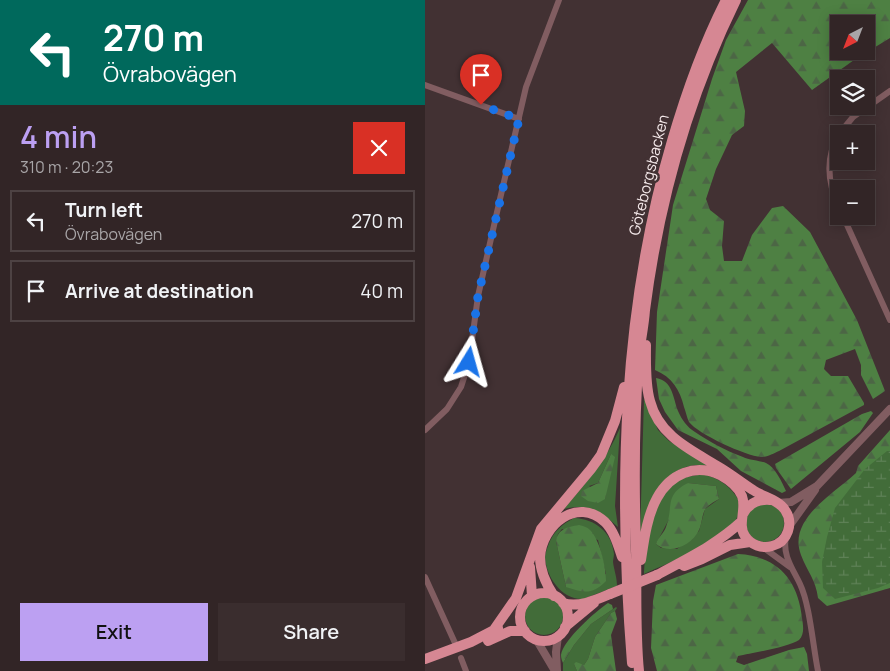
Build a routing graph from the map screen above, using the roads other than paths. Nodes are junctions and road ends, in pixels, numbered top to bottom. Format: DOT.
graph roads {
  1 [pos="559,0"];
  2 [pos="726,0"];
  3 [pos="736,0"];
  4 [pos="425,85"];
  5 [pos="890,91"];
  6 [pos="519,119"];
  7 [pos="846,125"];
  8 [pos="830,162"];
  9 [pos="830,186"];
  10 [pos="847,225"];
  11 [pos="645,311"];
  12 [pos="890,320"];
  13 [pos="630,365"];
  14 [pos="890,409"];
  15 [pos="425,430"];
  16 [pos="817,486"];
  17 [pos="775,501"];
  18 [pos="742,518"];
  19 [pos="789,525"];
  20 [pos="786,536"];
  21 [pos="750,542"];
  22 [pos="763,547"];
  23 [pos="530,561"];
  24 [pos="625,567"];
  25 [pos="791,567"];
  26 [pos="657,575"];
  27 [pos="425,577"];
  28 [pos="637,595"];
  29 [pos="532,596"];
  30 [pos="606,596"];
  31 [pos="559,599"];
  32 [pos="522,607"];
  33 [pos="565,627"];
  34 [pos="493,631"];
  35 [pos="525,631"];
  36 [pos="558,636"];
  37 [pos="536,639"];
  38 [pos="455,643"];
  39 [pos="461,658"];
  40 [pos="425,659"];
  41 [pos="425,664"];
  42 [pos="466,671"];
  43 [pos="556,671"];
  44 [pos="633,671"];
  45 [pos="639,671"];
  46 [pos="817,671"];
  1 -- 6 [label="street"];
  2 -- 13 [label="highway, Göteborgsbacken"];
  3 -- 11 [label="highway, Göteborgsbacken"];
  4 -- 6 [label="street"];
  5 -- 7 [label="street"];
  6 -- 15 [label="street"];
  8 -- 9 [label="street"];
  10 -- 12 [label="street"];
  11 -- 17 [label="highway"];
  11 -- 28 [label="highway"];
  13 -- 23 [label="highway"];
  13 -- 24 [label="highway"];
  14 -- 16 [label="street"];
  16 -- 17 [label="street"];
  16 -- 19 [label="street"];
  17 -- 18 [label="highway"];
  17 -- 19 [label="highway"];
  18 -- 21 [label="highway"];
  18 -- 26 [label="highway"];
  18 -- 28 [label="highway"];
  19 -- 20 [label="highway"];
  20 -- 22 [label="highway"];
  20 -- 25 [label="street"];
  21 -- 22 [label="highway"];
  21 -- 26 [label="highway"];
  22 -- 25 [label="street"];
  23 -- 29 [label="highway"];
  23 -- 34 [label="highway"];
  24 -- 31 [label="highway"];
  24 -- 44 [label="highway"];
  25 -- 46 [label="street"];
  26 -- 30 [label="highway, bridge"];
  27 -- 38 [label="street"];
  28 -- 45 [label="highway"];
  29 -- 31 [label="highway"];
  29 -- 32 [label="highway"];
  30 -- 31 [label="highway"];
  30 -- 33 [label="highway"];
  31 -- 33 [label="highway"];
  32 -- 34 [label="highway"];
  32 -- 35 [label="highway"];
  33 -- 36 [label="highway"];
  34 -- 40 [label="highway"];
  35 -- 37 [label="highway"];
  35 -- 41 [label="highway"];
  36 -- 37 [label="highway"];
  36 -- 43 [label="street"];
  37 -- 43 [label="street"];
  39 -- 42 [label="street"];
}
